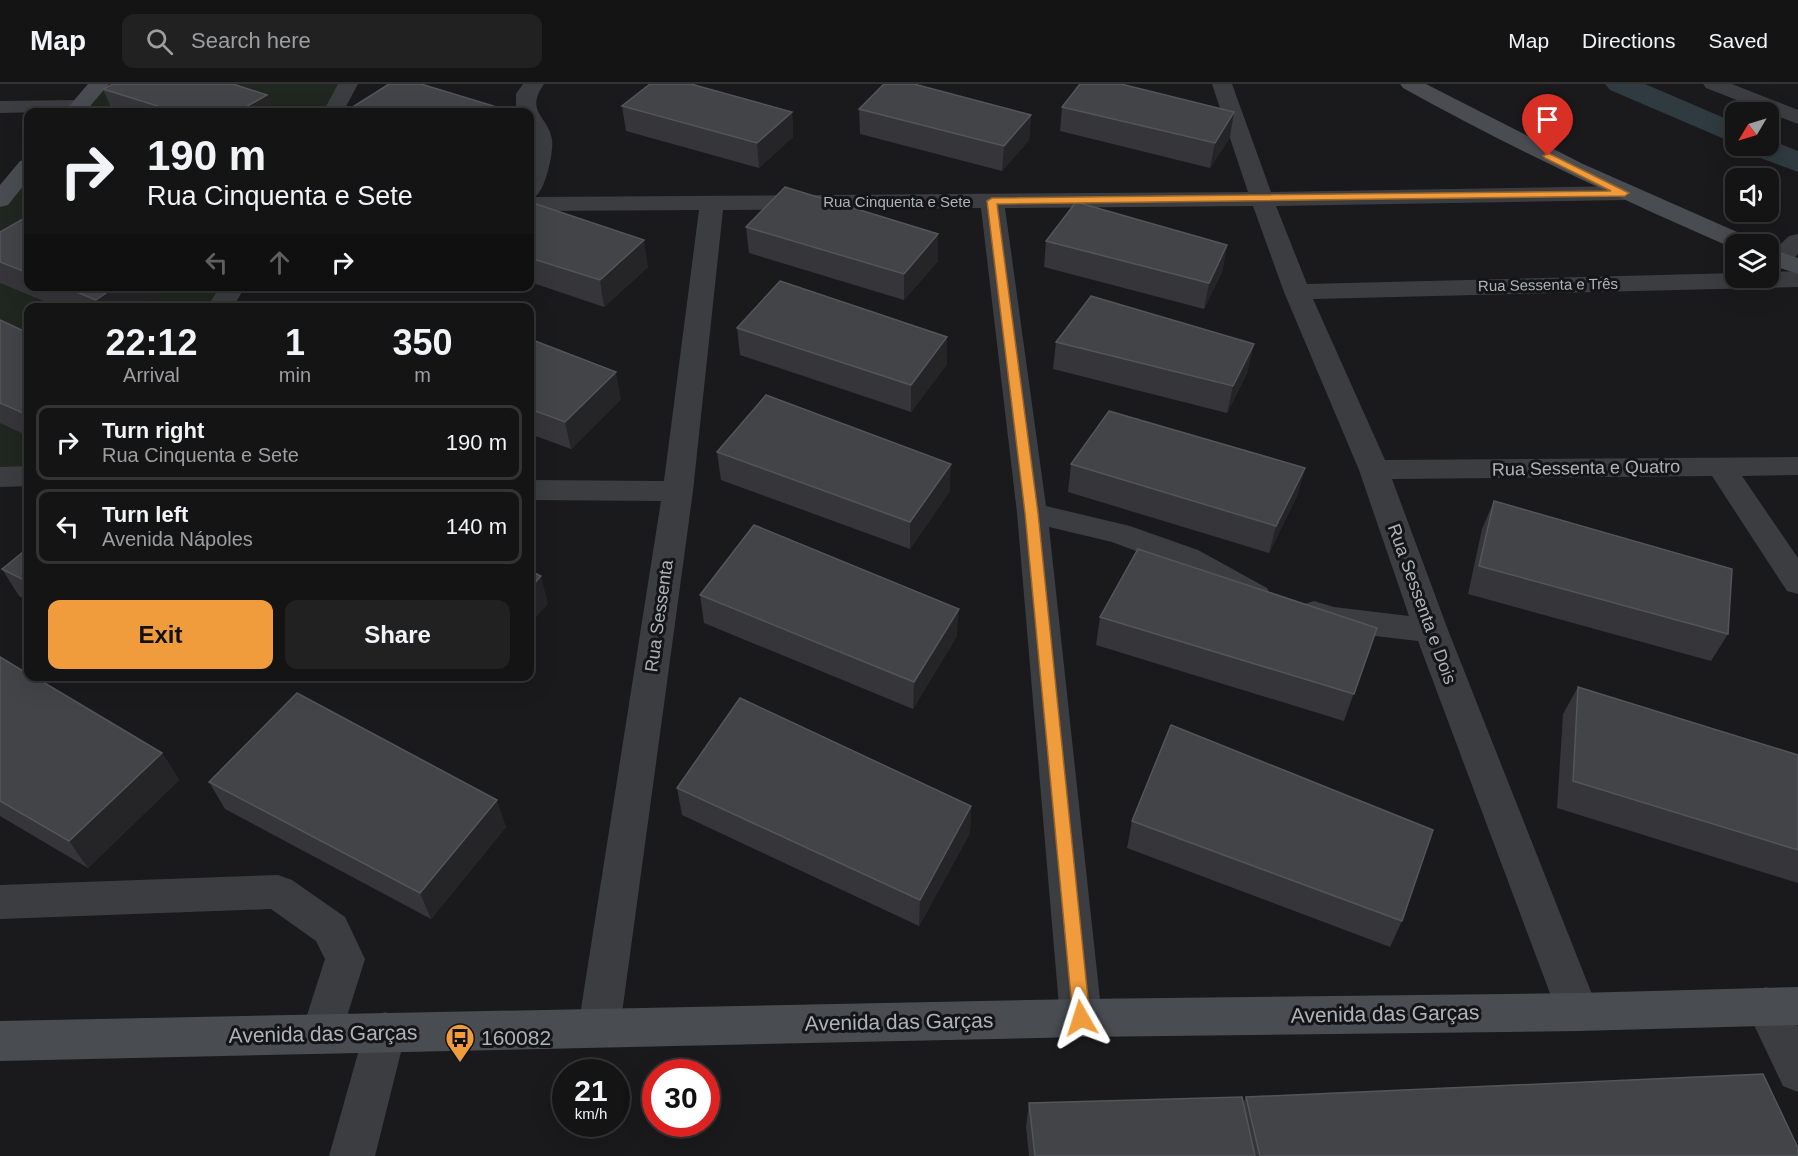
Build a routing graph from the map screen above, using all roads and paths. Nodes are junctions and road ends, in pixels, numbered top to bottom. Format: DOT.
graph roads {
  1 [pos="99,84"];
  2 [pos="348,84"];
  3 [pos="534,84"];
  4 [pos="1222,84"];
  5 [pos="1410,84"];
  6 [pos="1713,84"];
  7 [pos="0,106"];
  8 [pos="51,108"];
  9 [pos="78,108"];
  10 [pos="335,108"];
  11 [pos="527,108"];
  12 [pos="1798,118"];
  13 [pos="534,125"];
  14 [pos="24,171"];
  15 [pos="534,177"];
  16 [pos="1625,193"];
  17 [pos="1262,199"];
  18 [pos="0,200"];
  19 [pos="992,201"];
  20 [pos="712,203"];
  21 [pos="534,204"];
  22 [pos="1725,236"];
  23 [pos="1798,241"];
  24 [pos="1782,260"];
  25 [pos="1798,279"];
  26 [pos="1297,292"];
  27 [pos="1720,466"];
  28 [pos="1798,466"];
  29 [pos="1374,470"];
  30 [pos="24,476"];
  31 [pos="0,477"];
  32 [pos="534,490"];
  33 [pos="678,491"];
  34 [pos="1032,513"];
  35 [pos="1798,583"];
  36 [pos="1431,630"];
  37 [pos="0,902"];
  38 [pos="1782,1006"];
  39 [pos="1578,1012"];
  40 [pos="1081,1018"];
  41 [pos="599,1028"];
  42 [pos="385,1032"];
  43 [pos="322,1034"];
  44 [pos="0,1041"];
  45 [pos="1798,1072"];
  46 [pos="352,1156"];
  1 -- 9 [label="main road"];
  2 -- 10 [label="street"];
  3 -- 11 [label="street"];
  4 -- 17 [label="street, Rua Sessenta e Dois"];
  5 -- 16 [label="main road"];
  6 -- 12 [label="street"];
  7 -- 8 [label="street"];
  13 -- 15 [label="street"];
  14 -- 18 [label="main road"];
  16 -- 17 [label="street, Rua Cinquenta e Sete"];
  16 -- 22 [label="main road"];
  17 -- 19 [label="street, Rua Cinquenta e Sete"];
  17 -- 26 [label="street, Rua Sessenta e Dois"];
  19 -- 20 [label="street, Rua Cinquenta e Sete"];
  19 -- 34 [label="street"];
  20 -- 21 [label="street, Rua Cinquenta e Sete"];
  20 -- 33 [label="street, Rua Sessenta"];
  23 -- 24 [label="street"];
  25 -- 26 [label="street, Rua Sessenta e Três"];
  26 -- 29 [label="street, Rua Sessenta e Dois"];
  27 -- 28 [label="street, Rua Sessenta e Quatro"];
  27 -- 29 [label="street, Rua Sessenta e Quatro"];
  27 -- 35 [label="street"];
  29 -- 36 [label="street, Rua Sessenta e Dois"];
  30 -- 31 [label="street"];
  32 -- 33 [label="street"];
  33 -- 41 [label="street, Rua Sessenta"];
  34 -- 36 [label="street"];
  34 -- 40 [label="street"];
  36 -- 39 [label="street, Rua Sessenta e Dois"];
  37 -- 43 [label="street"];
  38 -- 39 [label="main road, Avenida das Garças"];
  38 -- 45 [label="street"];
  39 -- 40 [label="main road, Avenida das Garças"];
  40 -- 41 [label="main road, Avenida das Garças"];
  41 -- 42 [label="main road, Avenida das Garças"];
  42 -- 43 [label="main road, Avenida das Garças"];
  42 -- 46 [label="street"];
  43 -- 44 [label="main road, Avenida das Garças"];
}
